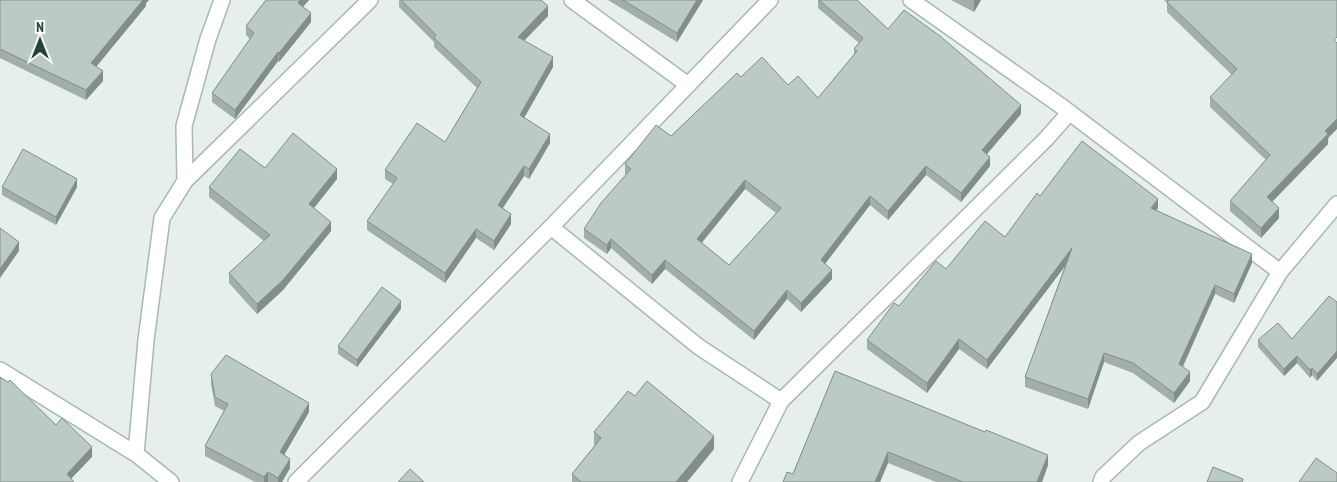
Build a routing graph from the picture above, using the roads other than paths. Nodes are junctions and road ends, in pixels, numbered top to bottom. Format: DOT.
graph roads {
  1 [pos="222,0"];
  2 [pos="370,0"];
  3 [pos="572,0"];
  4 [pos="770,0"];
  5 [pos="912,0"];
  6 [pos="688,85"];
  7 [pos="1070,112"];
  8 [pos="185,181"];
  9 [pos="1337,204"];
  10 [pos="551,227"];
  11 [pos="1280,272"];
  12 [pos="0,370"];
  13 [pos="781,401"];
  14 [pos="136,454"];
  15 [pos="171,482"];
  16 [pos="296,482"];
  17 [pos="740,482"];
  18 [pos="1101,482"];
  1 -- 8 [label="street"];
  2 -- 8 [label="street"];
  3 -- 6 [label="street"];
  4 -- 6 [label="street"];
  5 -- 7 [label="street"];
  6 -- 10 [label="street"];
  7 -- 11 [label="street"];
  7 -- 13 [label="street"];
  8 -- 14 [label="street"];
  9 -- 11 [label="street"];
  10 -- 13 [label="street"];
  10 -- 16 [label="street"];
  11 -- 18 [label="street"];
  12 -- 14 [label="street"];
  13 -- 17 [label="street"];
  14 -- 15 [label="street"];
}
